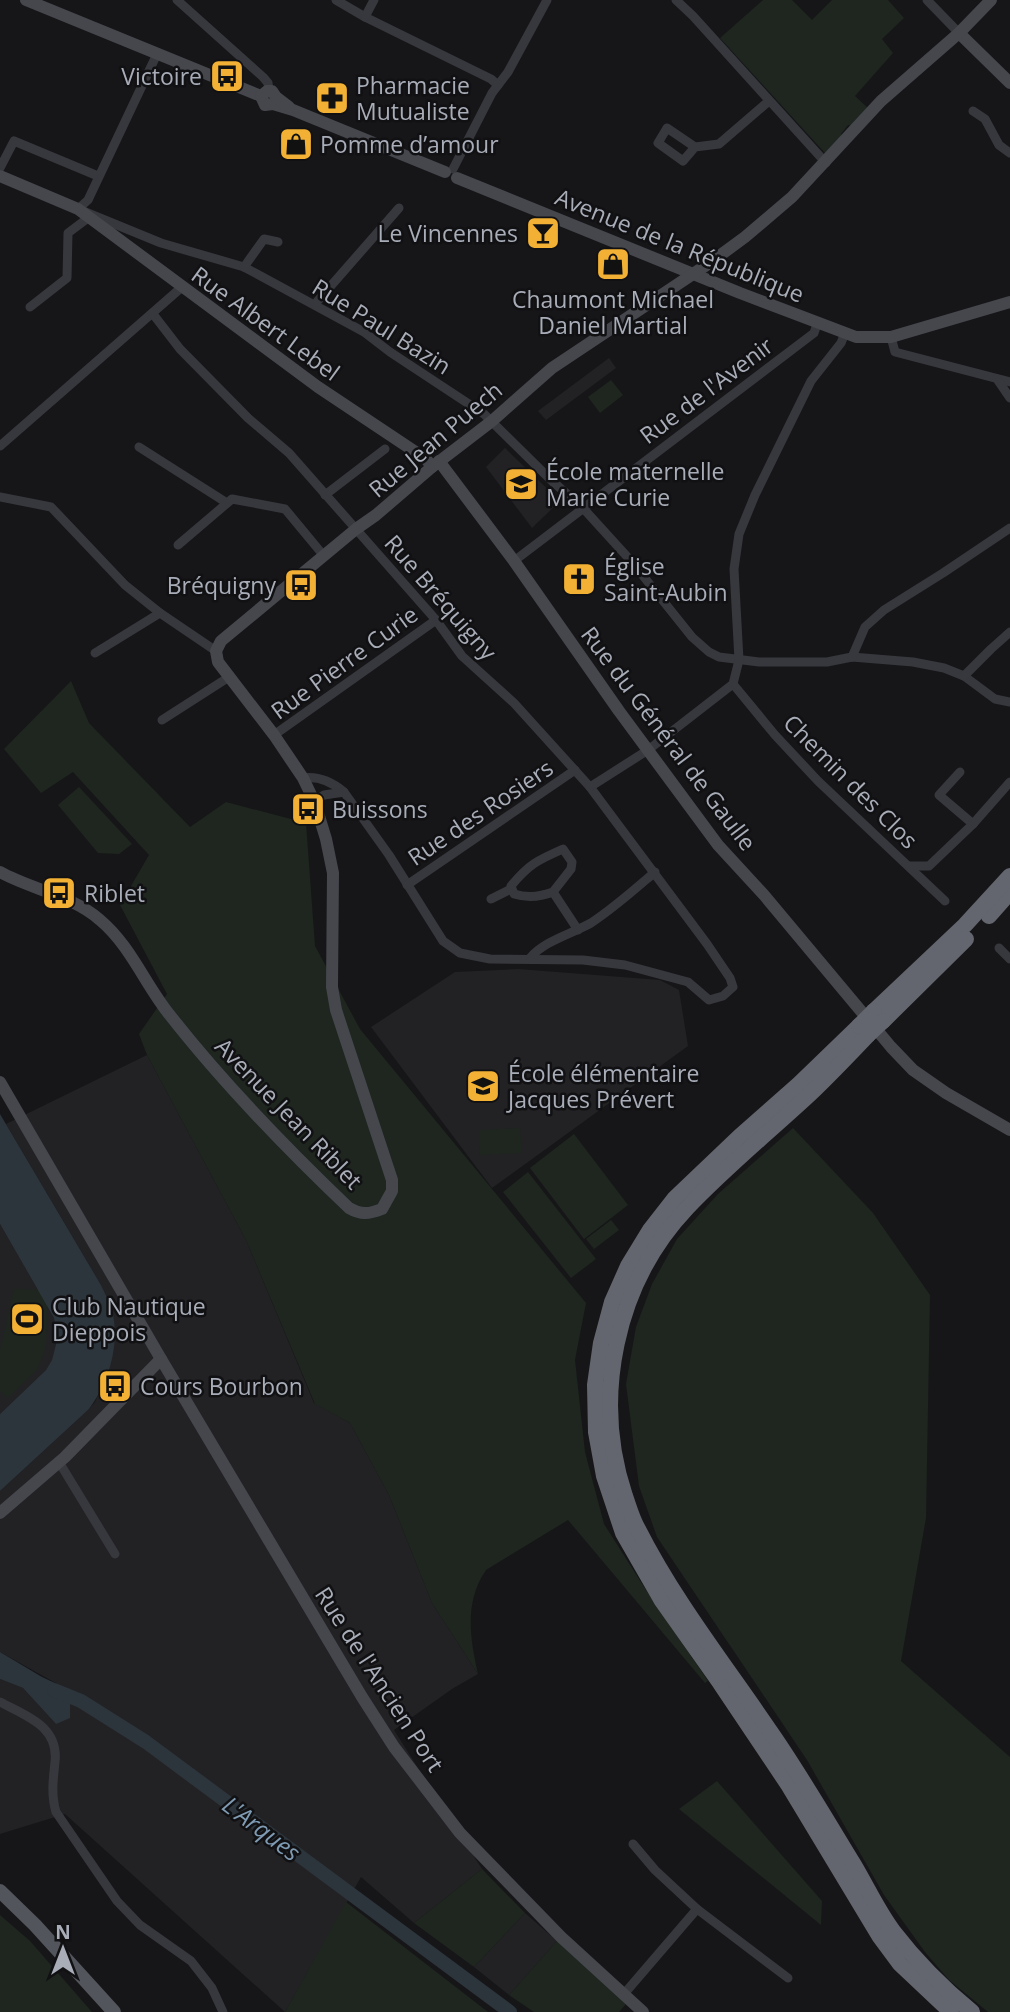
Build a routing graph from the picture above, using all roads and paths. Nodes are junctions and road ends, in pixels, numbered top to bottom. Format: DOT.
graph roads {
  1 [pos="26,0"];
  2 [pos="177,0"];
  3 [pos="336,0"];
  4 [pos="374,0"];
  5 [pos="546,0"];
  6 [pos="676,0"];
  7 [pos="927,0"];
  8 [pos="991,0"];
  9 [pos="366,17"];
  10 [pos="959,33"];
  11 [pos="158,54"];
  12 [pos="1010,83"];
  13 [pos="498,85"];
  14 [pos="270,97"];
  15 [pos="769,101"];
  16 [pos="973,111"];
  17 [pos="695,148"];
  18 [pos="1010,153"];
  19 [pos="826,163"];
  20 [pos="0,168"];
  21 [pos="451,173"];
  22 [pos="98,176"];
  23 [pos="0,177"];
  24 [pos="399,208"];
  25 [pos="78,209"];
  26 [pos="88,218"];
  27 [pos="278,242"];
  28 [pos="244,267"];
  29 [pos="692,273"];
  30 [pos="182,287"];
  31 [pos="1010,302"];
  32 [pos="315,304"];
  33 [pos="30,307"];
  34 [pos="153,314"];
  35 [pos="817,324"];
  36 [pos="845,333"];
  37 [pos="891,337"];
  38 [pos="997,379"];
  39 [pos="1010,382"];
  40 [pos="1010,398"];
  41 [pos="492,421"];
  42 [pos="0,446"];
  43 [pos="139,447"];
  44 [pos="385,449"];
  45 [pos="436,464"];
  46 [pos="325,495"];
  47 [pos="0,497"];
  48 [pos="227,503"];
  49 [pos="582,507"];
  50 [pos="1010,528"];
  51 [pos="356,529"];
  52 [pos="178,545"];
  53 [pos="324,556"];
  54 [pos="514,561"];
  55 [pos="160,613"];
  56 [pos="436,620"];
  57 [pos="1010,632"];
  58 [pos="216,651"];
  59 [pos="95,653"];
  60 [pos="852,657"];
  61 [pos="739,660"];
  62 [pos="964,676"];
  63 [pos="229,677"];
  64 [pos="733,684"];
  65 [pos="1010,702"];
  66 [pos="162,720"];
  67 [pos="274,735"];
  68 [pos="648,750"];
  69 [pos="575,771"];
  70 [pos="960,772"];
  71 [pos="303,778"];
  72 [pos="1010,782"];
  73 [pos="590,787"];
  74 [pos="344,792"];
  75 [pos="314,802"];
  76 [pos="973,824"];
  77 [pos="910,866"];
  78 [pos="0,872"];
  79 [pos="655,872"];
  80 [pos="1010,876"];
  81 [pos="407,885"];
  82 [pos="511,889"];
  83 [pos="553,892"];
  84 [pos="1010,892"];
  85 [pos="491,900"];
  86 [pos="945,901"];
  87 [pos="578,930"];
  88 [pos="999,948"];
  89 [pos="530,958"];
  90 [pos="1010,958"];
  91 [pos="879,1016"];
  92 [pos="864,1030"];
  93 [pos="0,1082"];
  94 [pos="1010,1130"];
  95 [pos="161,1359"];
  96 [pos="59,1462"];
  97 [pos="0,1513"];
  98 [pos="115,1554"];
  99 [pos="0,1702"];
  100 [pos="634,1844"];
  101 [pos="0,1884"];
  102 [pos="0,1891"];
  103 [pos="697,1909"];
  104 [pos="35,1925"];
  105 [pos="788,1978"];
  106 [pos="624,1994"];
  107 [pos="114,2012"];
  108 [pos="223,2012"];
  109 [pos="643,2012"];
  110 [pos="951,2012"];
  111 [pos="972,2012"];
  1 -- 11 [label="street, Avenue de la République"];
  2 -- 14 [label="street"];
  3 -- 9 [label="street"];
  4 -- 9 [label="street"];
  5 -- 13 [label="street"];
  6 -- 15 [label="street"];
  7 -- 10 [label="street"];
  8 -- 10 [label="street, Rue Jean Puech"];
  9 -- 13 [label="street"];
  10 -- 12 [label="street"];
  10 -- 19 [label="street, Rue Jean Puech"];
  11 -- 14 [label="street, Avenue de la République"];
  11 -- 22 [label="street"];
  13 -- 21 [label="street"];
  14 -- 21 [label="street, Avenue de la République"];
  15 -- 17 [label="street"];
  15 -- 19 [label="street"];
  16 -- 18 [label="street"];
  17 -- 17 [label="street"];
  19 -- 29 [label="street, Rue Jean Puech"];
  20 -- 22 [label="street"];
  21 -- 29 [label="street, Avenue de la République"];
  22 -- 25 [label="street"];
  23 -- 25 [label="street, Rue Albert Lebel"];
  24 -- 32 [label="street"];
  25 -- 26 [label="street, Rue Albert Lebel"];
  25 -- 28 [label="street, Rue Paul Bazin"];
  26 -- 30 [label="street, Rue Albert Lebel"];
  26 -- 33 [label="street"];
  27 -- 28 [label="street"];
  28 -- 32 [label="street, Rue Paul Bazin"];
  29 -- 35 [label="street, Avenue de la République"];
  29 -- 41 [label="street, Rue Jean Puech"];
  30 -- 34 [label="street"];
  30 -- 45 [label="street, Rue Albert Lebel"];
  31 -- 37 [label="street, Avenue de la République"];
  32 -- 41 [label="street, Rue Paul Bazin"];
  34 -- 42 [label="street"];
  34 -- 46 [label="street, Rue Bréquigny"];
  35 -- 36 [label="street, Avenue de la République"];
  35 -- 49 [label="street, Rue de l'Avenir"];
  36 -- 37 [label="street, Avenue de la République"];
  36 -- 61 [label="street"];
  37 -- 38 [label="street"];
  38 -- 39 [label="street"];
  38 -- 40 [label="street"];
  41 -- 45 [label="street, Rue Jean Puech"];
  41 -- 49 [label="street, Rue Paul Bazin"];
  43 -- 48 [label="street"];
  44 -- 46 [label="street"];
  45 -- 51 [label="street, Rue Jean Puech"];
  45 -- 54 [label="street, Rue du Général de Gaulle"];
  46 -- 51 [label="street, Rue Bréquigny"];
  47 -- 55 [label="street"];
  48 -- 52 [label="street"];
  48 -- 53 [label="street"];
  49 -- 54 [label="street, Rue de l'Avenir"];
  49 -- 61 [label="street, Rue Paul Bazin"];
  50 -- 60 [label="street"];
  51 -- 53 [label="street, Rue Jean Puech"];
  51 -- 56 [label="street, Rue Bréquigny"];
  53 -- 58 [label="street, Rue Jean Puech"];
  54 -- 68 [label="street, Rue du Général de Gaulle"];
  55 -- 58 [label="street"];
  55 -- 59 [label="street"];
  56 -- 67 [label="street, Rue Pierre Curie"];
  56 -- 69 [label="street, Rue Bréquigny"];
  57 -- 62 [label="street"];
  58 -- 63 [label="street, Avenue Jean Riblet"];
  60 -- 61 [label="street, Rue Paul Bazin"];
  60 -- 62 [label="street, Rue Paul Bazin"];
  61 -- 64 [label="street"];
  62 -- 65 [label="street, Rue Paul Bazin"];
  63 -- 66 [label="street"];
  63 -- 67 [label="street, Avenue Jean Riblet"];
  64 -- 68 [label="street"];
  64 -- 77 [label="street, Chemin des Clos"];
  67 -- 71 [label="street, Avenue Jean Riblet"];
  68 -- 73 [label="street"];
  68 -- 94 [label="street, Rue du Général de Gaulle"];
  69 -- 73 [label="street, Rue Bréquigny"];
  69 -- 81 [label="street, Rue des Rosiers"];
  70 -- 76 [label="street"];
  71 -- 74 [label="street"];
  71 -- 75 [label="street, Avenue Jean Riblet"];
  72 -- 76 [label="street"];
  73 -- 79 [label="street, Rue Bréquigny"];
  74 -- 75 [label="street"];
  74 -- 81 [label="street"];
  75 -- 78 [label="street, Avenue Jean Riblet"];
  76 -- 77 [label="street"];
  77 -- 86 [label="street, Chemin des Clos"];
  79 -- 87 [label="street"];
  79 -- 89 [label="street, Rue Bréquigny"];
  80 -- 91 [label="highway"];
  81 -- 89 [label="street"];
  82 -- 83 [label="street"];
  82 -- 83 [label="street"];
  82 -- 85 [label="street"];
  83 -- 87 [label="street"];
  84 -- 91 [label="highway"];
  87 -- 89 [label="street"];
  88 -- 90 [label="street"];
  91 -- 92 [label="highway, bridge"];
  92 -- 110 [label="highway"];
  92 -- 111 [label="highway"];
  93 -- 95 [label="street, Rue de l'Ancien Port"];
  95 -- 96 [label="street"];
  95 -- 106 [label="street, Rue de l'Ancien Port"];
  96 -- 97 [label="street"];
  96 -- 98 [label="street"];
  99 -- 108 [label="street"];
  100 -- 103 [label="street"];
  101 -- 104 [label="main road"];
  102 -- 104 [label="main road"];
  103 -- 105 [label="street"];
  103 -- 106 [label="street"];
  104 -- 107 [label="main road"];
  106 -- 109 [label="street, Rue de l'Ancien Port"];
}
